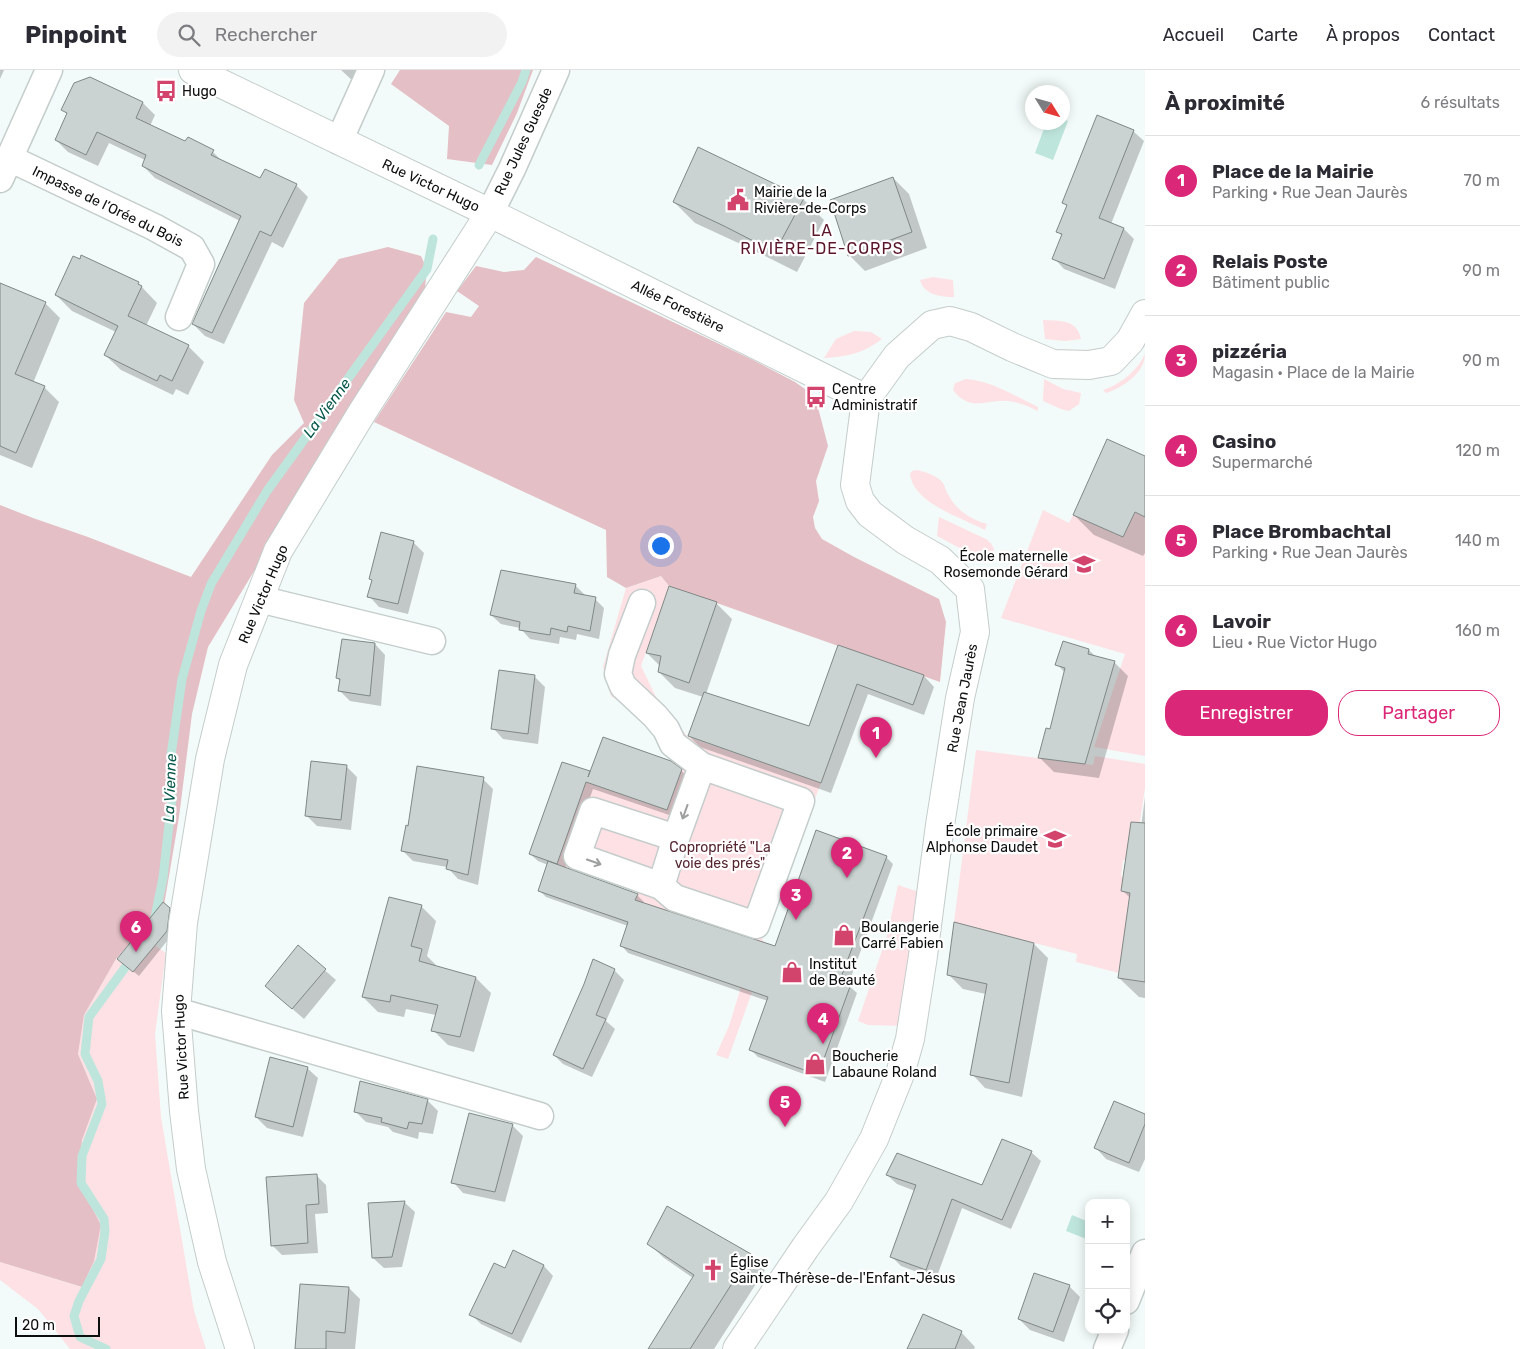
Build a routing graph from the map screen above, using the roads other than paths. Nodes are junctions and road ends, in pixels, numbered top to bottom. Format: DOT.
graph roads {
  1 [pos="49,70"];
  2 [pos="193,70"];
  3 [pos="371,70"];
  4 [pos="556,70"];
  5 [pos="339,141"];
  6 [pos="5,168"];
  7 [pos="490,212"];
  8 [pos="1145,314"];
  9 [pos="180,317"];
  10 [pos="866,399"];
  11 [pos="259,599"];
  12 [pos="642,603"];
  13 [pos="432,641"];
  14 [pos="702,766"];
  15 [pos="676,838"];
  16 [pos="661,886"];
  17 [pos="176,1011"];
  18 [pos="540,1116"];
  19 [pos="1145,1253"];
  20 [pos="1133,1299"];
  21 [pos="1114,1334"];
  22 [pos="240,1349"];
  23 [pos="737,1349"];
  24 [pos="1108,1349"];
  1 -- 6 [label="street"];
  2 -- 5 [label="street, Rue Victor Hugo"];
  3 -- 5 [label="street"];
  4 -- 7 [label="street, Rue Jules Guesde"];
  5 -- 7 [label="street, Rue Victor Hugo"];
  6 -- 9 [label="street, Impasse de l’Orée du Bois"];
  7 -- 10 [label="street, Allée Forestière"];
  7 -- 11 [label="street, Rue Victor Hugo"];
  8 -- 10 [label="street, Rue Jean Jaurès"];
  10 -- 23 [label="street, Rue Jean Jaurès"];
  11 -- 13 [label="street"];
  11 -- 17 [label="street, Rue Victor Hugo"];
  12 -- 14 [label="street"];
  14 -- 15 [label="street, one-way"];
  14 -- 16 [label="street"];
  15 -- 16 [label="street"];
  15 -- 16 [label="street, one-way"];
  17 -- 18 [label="street"];
  17 -- 22 [label="street, Rue Victor Hugo"];
  19 -- 20 [label="street"];
  21 -- 24 [label="street"];
}
